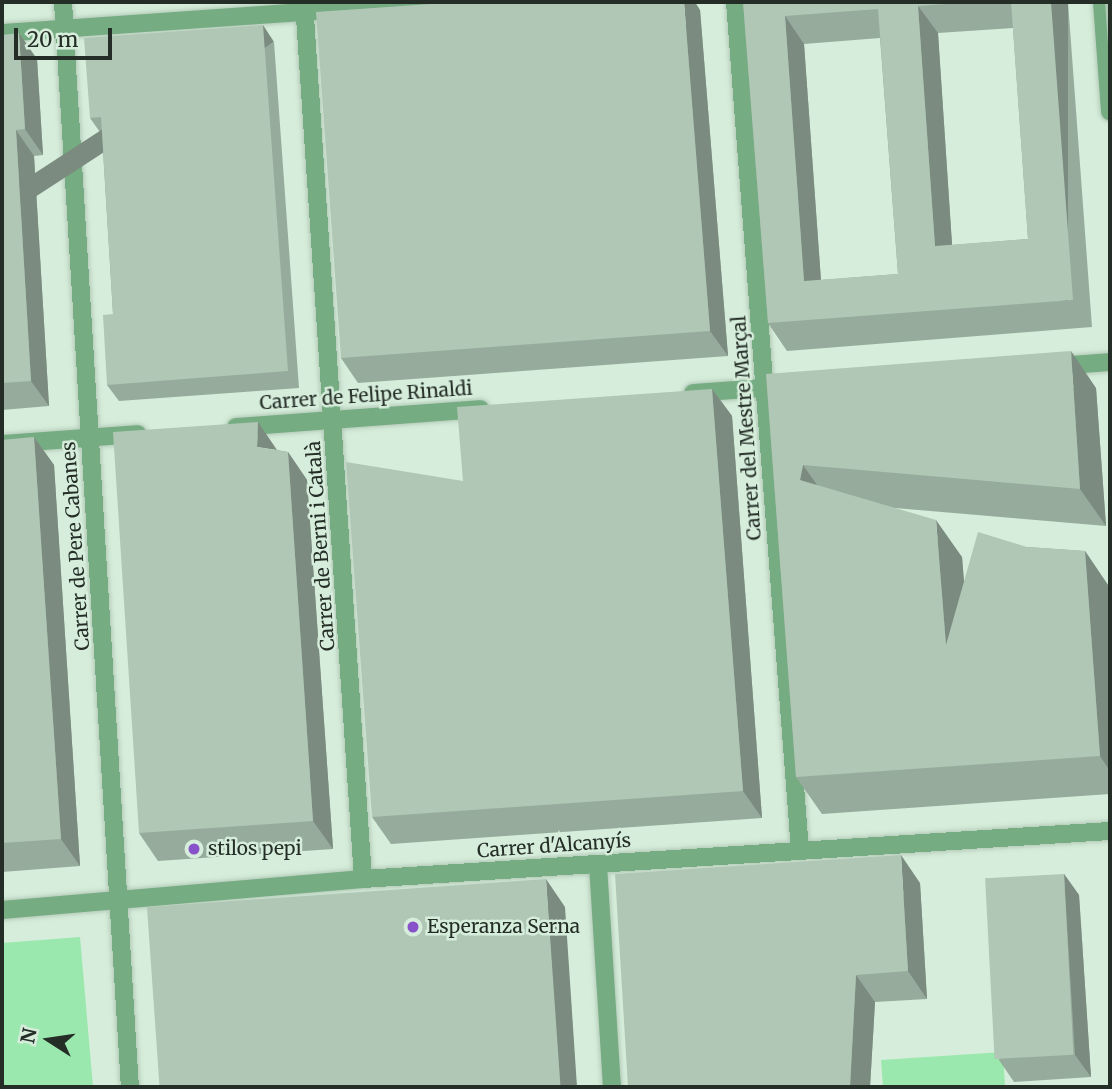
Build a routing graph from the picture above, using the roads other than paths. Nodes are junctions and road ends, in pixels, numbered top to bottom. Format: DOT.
graph roads {
  1 [pos="63,2"];
  2 [pos="448,2"];
  3 [pos="735,2"];
  4 [pos="1102,2"];
  5 [pos="304,7"];
  6 [pos="65,28"];
  7 [pos="2,33"];
  8 [pos="1110,112"];
  9 [pos="1110,362"];
  10 [pos="1041,367"];
  11 [pos="806,385"];
  12 [pos="765,388"];
  13 [pos="681,394"];
  14 [pos="500,407"];
  15 [pos="333,420"];
  16 [pos="212,429"];
  17 [pos="158,433"];
  18 [pos="90,438"];
  19 [pos="2,444"];
  20 [pos="1110,831"];
  21 [pos="800,851"];
  22 [pos="598,864"];
  23 [pos="363,879"];
  24 [pos="119,902"];
  25 [pos="2,910"];
  26 [pos="130,1087"];
  27 [pos="612,1087"];
  1 -- 6 [label="street, Carrer de Pere Cabanes"];
  2 -- 5 [label="street"];
  3 -- 12 [label="street, Carrer del Mestre Marçal"];
  4 -- 8 [label="street"];
  5 -- 6 [label="street"];
  5 -- 15 [label="street, Carrer de Berni i Català"];
  6 -- 7 [label="street"];
  6 -- 18 [label="street, Carrer de Pere Cabanes"];
  9 -- 10 [label="street"];
  11 -- 12 [label="street"];
  12 -- 13 [label="street"];
  12 -- 21 [label="street, Carrer del Mestre Marçal"];
  14 -- 15 [label="street, Carrer de Felipe Rinaldi"];
  15 -- 16 [label="street, Carrer de Felipe Rinaldi"];
  15 -- 23 [label="street, Carrer de Berni i Català"];
  17 -- 18 [label="street"];
  18 -- 19 [label="street"];
  18 -- 24 [label="street, Carrer de Pere Cabanes"];
  20 -- 21 [label="street, Carrer d'Alcanyís"];
  21 -- 22 [label="street, Carrer d'Alcanyís"];
  22 -- 23 [label="street, Carrer d'Alcanyís"];
  22 -- 27 [label="street"];
  23 -- 24 [label="street, Carrer d'Alcanyís"];
  24 -- 25 [label="street, Carrer d'Alcanyís"];
  24 -- 26 [label="street, Carrer de Pere Cabanes"];
}
